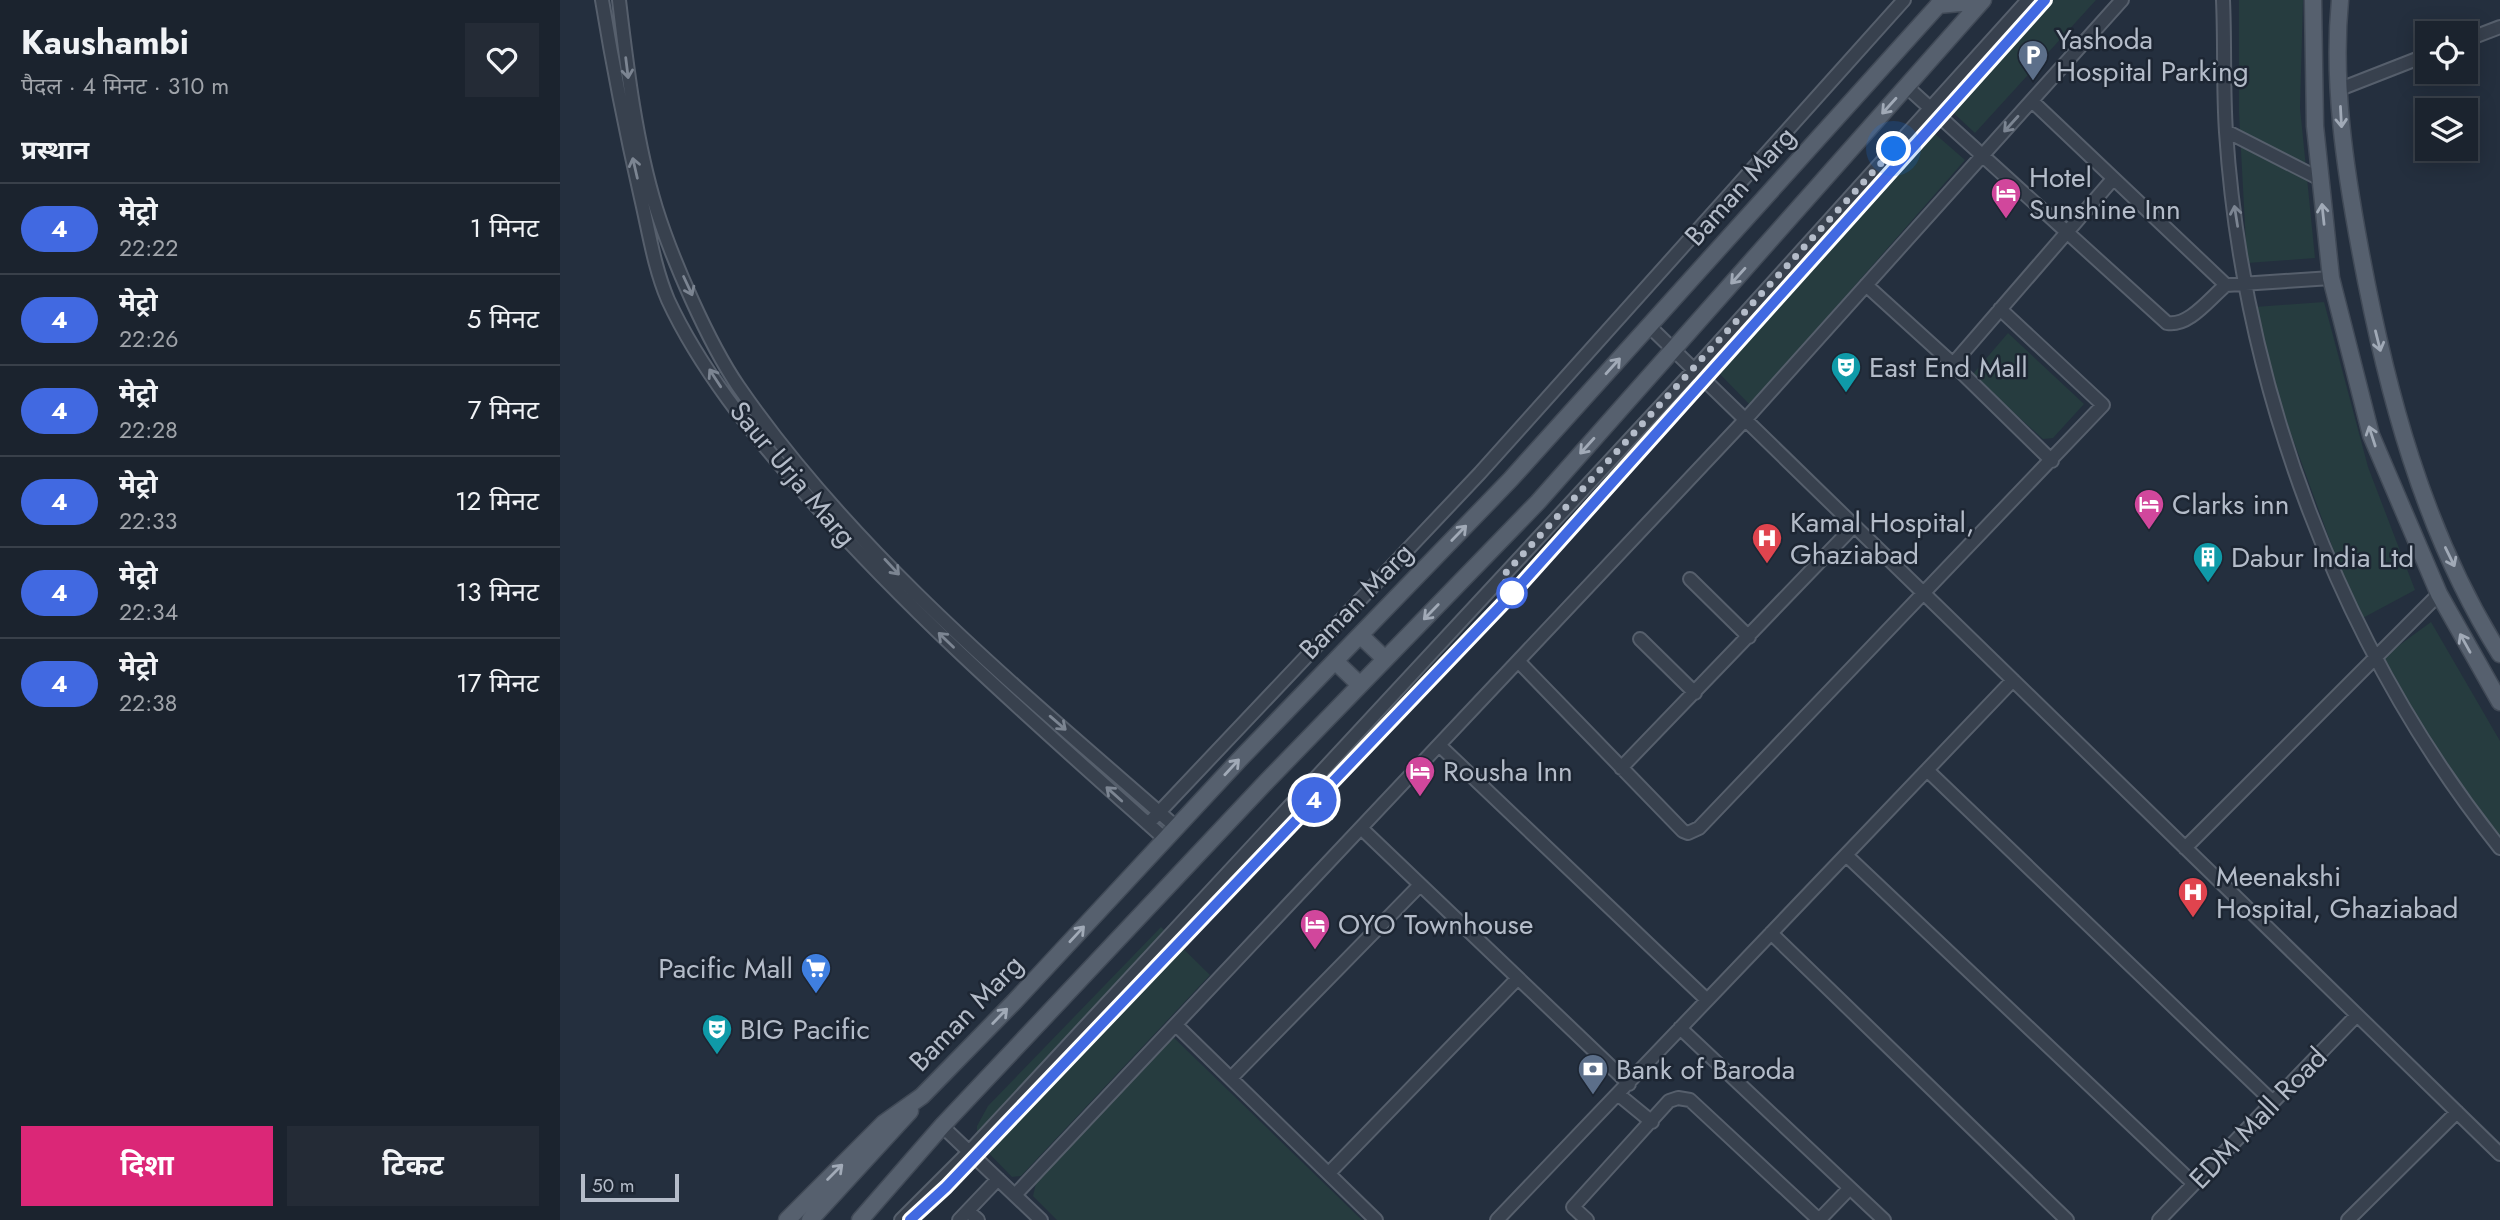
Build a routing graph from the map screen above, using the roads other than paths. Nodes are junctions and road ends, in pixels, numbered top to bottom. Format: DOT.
graph roads {
  1 [pos="602,0"];
  2 [pos="619,0"];
  3 [pos="1904,0"];
  4 [pos="2028,0"];
  5 [pos="2122,0"];
  6 [pos="2224,0"];
  7 [pos="2313,0"];
  8 [pos="2340,0"];
  9 [pos="1983,1"];
  10 [pos="1940,3"];
  11 [pos="1920,25"];
  12 [pos="2500,27"];
  13 [pos="2478,35"];
  14 [pos="1943,46"];
  15 [pos="2415,60"];
  16 [pos="1906,87"];
  17 [pos="2340,89"];
  18 [pos="2032,101"];
  19 [pos="1930,108"];
  20 [pos="2226,131"];
  21 [pos="1982,156"];
  22 [pos="2113,179"];
  23 [pos="2320,179"];
  24 [pos="2066,233"];
  25 [pos="2331,278"];
  26 [pos="2247,283"];
  27 [pos="1866,285"];
  28 [pos="2226,285"];
  29 [pos="2000,309"];
  30 [pos="1648,326"];
  31 [pos="1673,350"];
  32 [pos="1953,364"];
  33 [pos="1694,370"];
  34 [pos="2391,393"];
  35 [pos="2363,402"];
  36 [pos="1745,420"];
  37 [pos="2052,461"];
  38 [pos="1854,526"];
  39 [pos="1690,579"];
  40 [pos="1924,593"];
  41 [pos="2439,594"];
  42 [pos="1360,635"];
  43 [pos="1749,637"];
  44 [pos="1640,639"];
  45 [pos="2500,654"];
  46 [pos="2374,657"];
  47 [pos="1385,659"];
  48 [pos="1335,660"];
  49 [pos="1518,661"];
  50 [pos="2013,680"];
  51 [pos="1360,685"];
  52 [pos="1695,693"];
  53 [pos="2500,702"];
  54 [pos="1439,745"];
  55 [pos="1621,768"];
  56 [pos="1927,770"];
  57 [pos="1159,812"];
  58 [pos="1148,824"];
  59 [pos="1361,828"];
  60 [pos="1171,833"];
  61 [pos="2185,848"];
  62 [pos="2500,848"];
  63 [pos="1846,855"];
  64 [pos="1420,884"];
  65 [pos="1771,933"];
  66 [pos="1518,978"];
  67 [pos="1706,999"];
  68 [pos="2357,1015"];
  69 [pos="1176,1025"];
  70 [pos="1681,1028"];
  71 [pos="1231,1079"];
  72 [pos="1629,1084"];
  73 [pos="1619,1095"];
  74 [pos="922,1096"];
  75 [pos="2273,1102"];
  76 [pos="2457,1112"];
  77 [pos="1652,1122"];
  78 [pos="942,1126"];
  79 [pos="969,1152"];
  80 [pos="2500,1154"];
  81 [pos="1329,1173"];
  82 [pos="998,1179"];
  83 [pos="2194,1184"];
  84 [pos="1850,1188"];
  85 [pos="1015,1195"];
  86 [pos="964,1215"];
  87 [pos="787,1220"];
  88 [pos="810,1220"];
  89 [pos="860,1220"];
  90 [pos="901,1220"];
  91 [pos="978,1220"];
  92 [pos="1041,1220"];
  93 [pos="1376,1220"];
  94 [pos="1497,1220"];
  95 [pos="1587,1220"];
  96 [pos="1884,1220"];
  97 [pos="2067,1220"];
  98 [pos="2159,1220"];
  99 [pos="2348,1220"];
  58 -- 1 [label="street, Saur Urja Marg, one-way"];
  2 -- 57 [label="street, Saur Urja Marg, one-way"];
  3 -- 57 [label="street"];
  4 -- 19 [label="street"];
  5 -- 18 [label="street"];
  6 -- 20 [label="street"];
  7 -- 23 [label="main road"];
  8 -- 17 [label="main road"];
  9 -- 10 [label="main road"];
  9 -- 14 [label="main road, Baman Marg"];
  10 -- 11 [label="main road, Baman Marg"];
  11 -- 14 [label="main road"];
  11 -- 30 [label="main road, Baman Marg"];
  12 -- 13 [label="street"];
  14 -- 16 [label="main road, Baman Marg"];
  15 -- 17 [label="street"];
  16 -- 19 [label="street"];
  16 -- 31 [label="main road, Baman Marg, one-way"];
  17 -- 34 [label="main road, one-way"];
  18 -- 21 [label="street, one-way"];
  18 -- 22 [label="street"];
  19 -- 21 [label="street"];
  19 -- 33 [label="street"];
  20 -- 23 [label="street"];
  26 -- 20 [label="street, one-way"];
  21 -- 24 [label="street"];
  21 -- 27 [label="street"];
  22 -- 24 [label="street"];
  22 -- 28 [label="street"];
  25 -- 23 [label="main road, one-way"];
  24 -- 28 [label="street"];
  24 -- 29 [label="street"];
  25 -- 26 [label="street"];
  25 -- 35 [label="main road"];
  26 -- 28 [label="street"];
  26 -- 46 [label="street"];
  27 -- 32 [label="street"];
  27 -- 36 [label="street"];
  29 -- 32 [label="street"];
  29 -- 37 [label="street"];
  30 -- 31 [label="street"];
  42 -- 30 [label="main road, Baman Marg, one-way"];
  31 -- 33 [label="street"];
  31 -- 47 [label="main road, Baman Marg, one-way"];
  32 -- 37 [label="street"];
  33 -- 36 [label="street"];
  33 -- 79 [label="street"];
  34 -- 35 [label="main road"];
  34 -- 45 [label="main road, one-way"];
  41 -- 35 [label="main road, one-way"];
  36 -- 38 [label="street"];
  36 -- 49 [label="street"];
  37 -- 40 [label="street"];
  38 -- 40 [label="street"];
  38 -- 43 [label="street"];
  39 -- 43 [label="street"];
  40 -- 50 [label="street"];
  40 -- 55 [label="street"];
  41 -- 46 [label="street"];
  53 -- 41 [label="main road, one-way"];
  42 -- 47 [label="main road"];
  42 -- 48 [label="main road, Baman Marg"];
  43 -- 52 [label="street"];
  44 -- 52 [label="street"];
  46 -- 61 [label="street"];
  46 -- 62 [label="street"];
  47 -- 51 [label="main road, Baman Marg"];
  48 -- 51 [label="main road"];
  60 -- 48 [label="main road, Baman Marg, one-way"];
  49 -- 54 [label="street"];
  49 -- 55 [label="street"];
  50 -- 56 [label="street"];
  50 -- 61 [label="street"];
  51 -- 78 [label="main road, Baman Marg"];
  52 -- 55 [label="street"];
  54 -- 59 [label="street"];
  54 -- 67 [label="street"];
  56 -- 63 [label="street"];
  56 -- 75 [label="street"];
  57 -- 58 [label="street"];
  57 -- 60 [label="street, Saur Urja Marg"];
  58 -- 60 [label="street, Saur Urja Marg"];
  59 -- 64 [label="street"];
  59 -- 69 [label="street"];
  74 -- 60 [label="main road, Baman Marg, one-way"];
  61 -- 68 [label="street"];
  63 -- 65 [label="street"];
  63 -- 83 [label="street"];
  64 -- 66 [label="street"];
  64 -- 71 [label="street"];
  65 -- 67 [label="street"];
  65 -- 97 [label="street"];
  66 -- 72 [label="street"];
  66 -- 81 [label="street"];
  67 -- 70 [label="street"];
  68 -- 75 [label="street, EDM Mall Road"];
  68 -- 76 [label="street"];
  69 -- 71 [label="street"];
  69 -- 85 [label="street"];
  70 -- 72 [label="street"];
  70 -- 84 [label="street"];
  71 -- 81 [label="street"];
  72 -- 73 [label="street"];
  73 -- 77 [label="street"];
  73 -- 94 [label="street"];
  87 -- 74 [label="main road, Baman Marg, one-way"];
  74 -- 88 [label="main road"];
  75 -- 83 [label="street, EDM Mall Road"];
  76 -- 80 [label="street"];
  76 -- 99 [label="street"];
  77 -- 84 [label="street"];
  77 -- 95 [label="street"];
  78 -- 79 [label="street"];
  78 -- 89 [label="main road, Baman Marg"];
  79 -- 82 [label="street"];
  79 -- 90 [label="street"];
  81 -- 93 [label="street"];
  82 -- 85 [label="street"];
  82 -- 86 [label="street"];
  83 -- 98 [label="street, EDM Mall Road"];
  84 -- 96 [label="street"];
  85 -- 92 [label="street"];
  86 -- 91 [label="street"];
}
